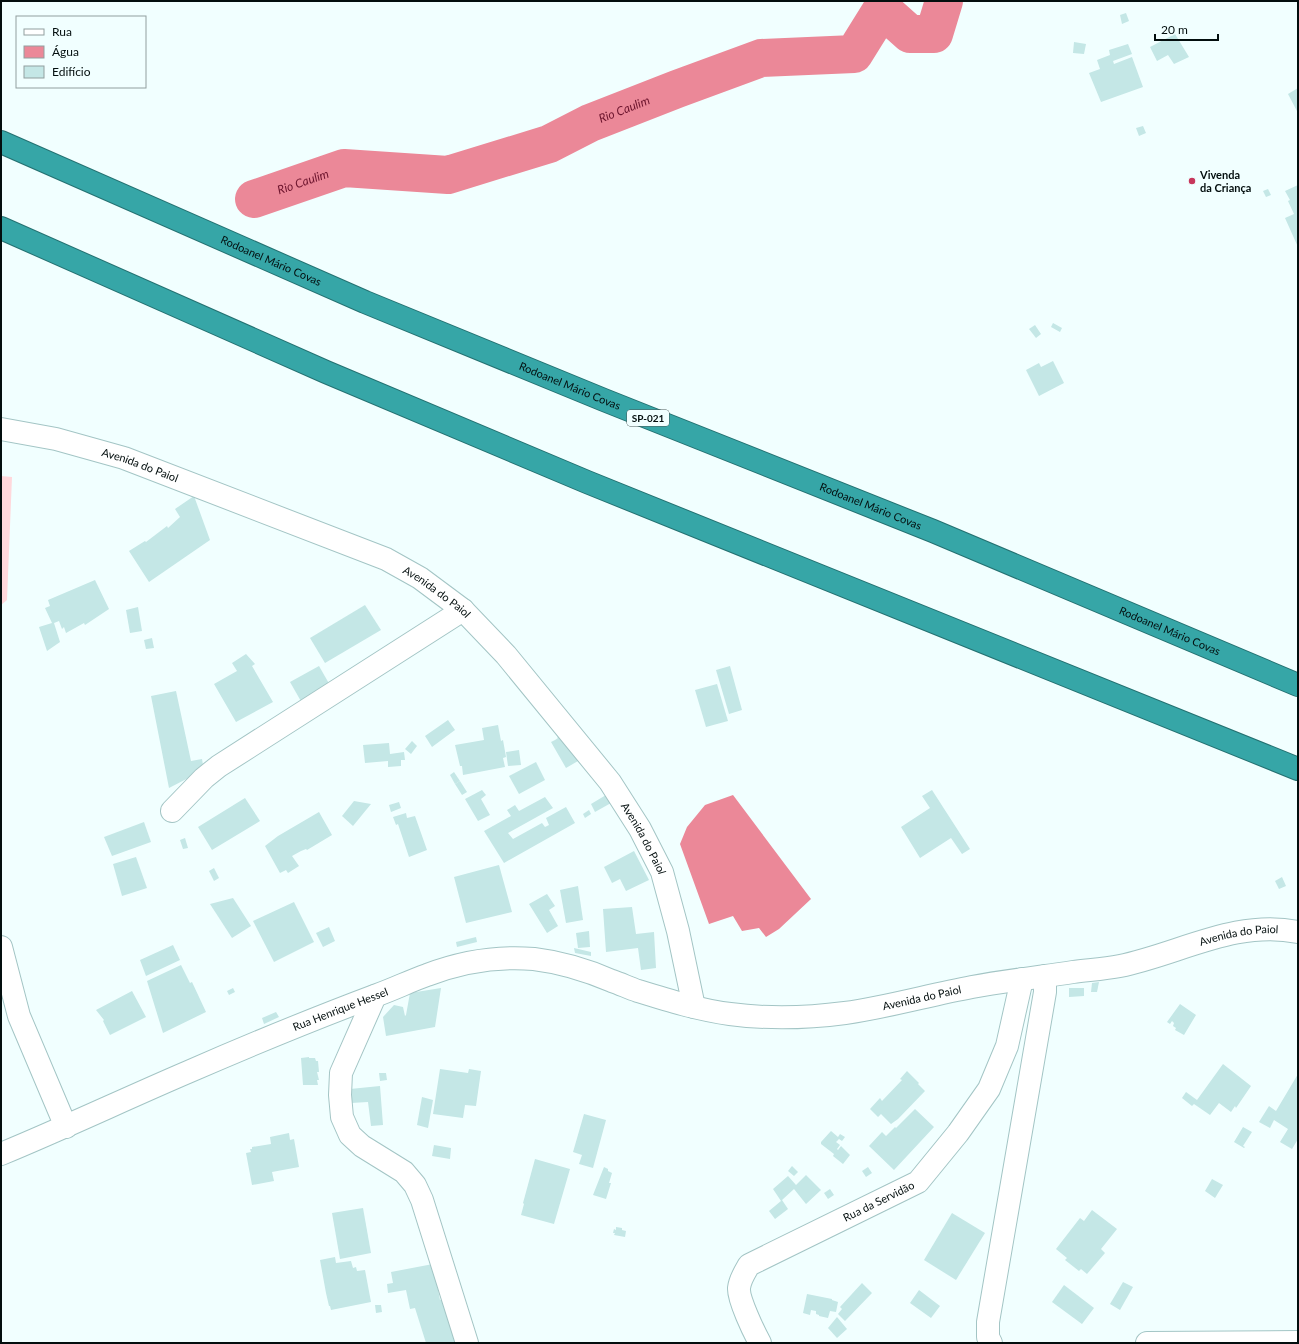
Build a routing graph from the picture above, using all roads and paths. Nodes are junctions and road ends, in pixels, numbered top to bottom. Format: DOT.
graph roads {
  1 [pos="1,142"];
  2 [pos="1,228"];
  3 [pos="1,429"];
  4 [pos="463,610"];
  5 [pos="1298,685"];
  6 [pos="1298,769"];
  7 [pos="172,811"];
  8 [pos="1298,932"];
  9 [pos="1,948"];
  10 [pos="1045,976"];
  11 [pos="1022,979"];
  12 [pos="376,996"];
  13 [pos="694,1007"];
  14 [pos="66,1127"];
  15 [pos="1,1154"];
  16 [pos="1298,1342"];
  17 [pos="467,1343"];
  18 [pos="760,1343"];
  19 [pos="991,1343"];
  20 [pos="1147,1343"];
  1 -- 5 [label="highway, Rodoanel Mário Covas / SP-021"];
  2 -- 6 [label="highway"];
  3 -- 4 [label="street, Avenida do Paiol"];
  4 -- 7 [label="street"];
  4 -- 13 [label="street, Avenida do Paiol"];
  8 -- 10 [label="street, Avenida do Paiol"];
  9 -- 14 [label="street"];
  10 -- 11 [label="street, Avenida do Paiol"];
  10 -- 19 [label="street"];
  11 -- 13 [label="street, Avenida do Paiol"];
  11 -- 18 [label="street, Rua da Servidão"];
  12 -- 13 [label="street, Rua Henrique Hessel"];
  12 -- 14 [label="street, Rua Henrique Hessel"];
  12 -- 17 [label="street"];
  14 -- 15 [label="street, Rua Henrique Hessel"];
  16 -- 20 [label="street"];
}
